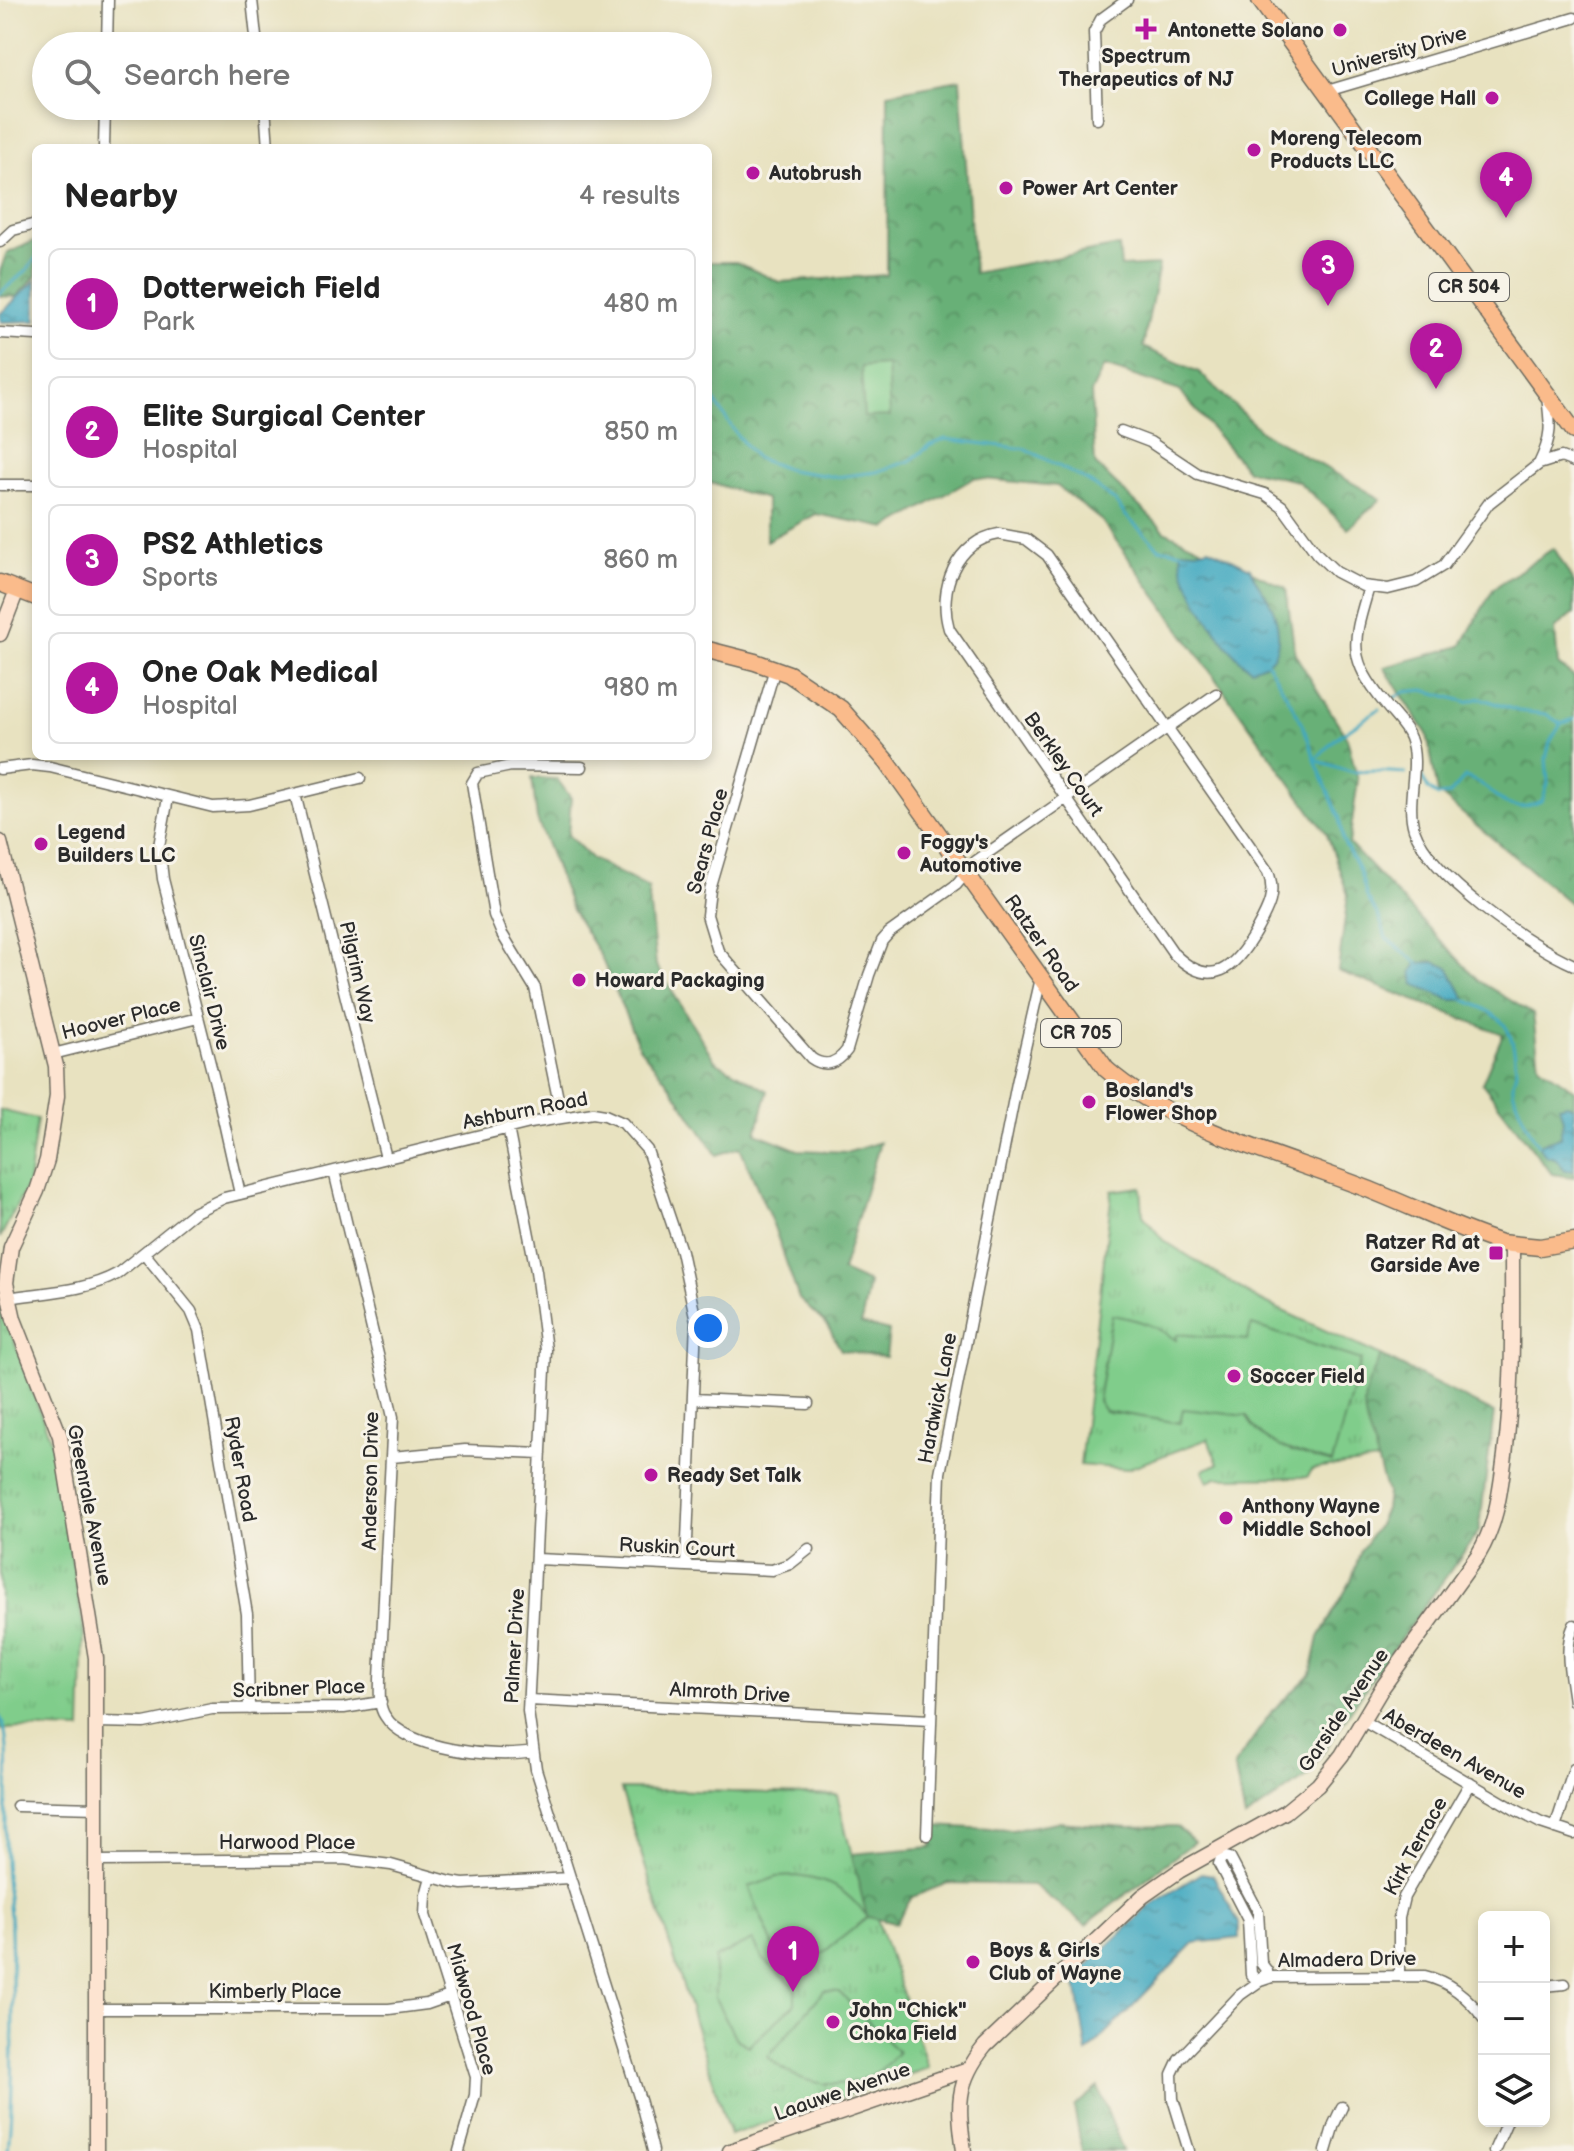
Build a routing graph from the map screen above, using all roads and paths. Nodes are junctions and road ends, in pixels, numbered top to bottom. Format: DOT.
graph roads {
  1 [pos="108,0"];
  2 [pos="252,0"];
  3 [pos="1127,0"];
  4 [pos="1260,0"];
  5 [pos="1574,18"];
  6 [pos="107,32"];
  7 [pos="255,32"];
  8 [pos="1327,91"];
  9 [pos="1097,119"];
  10 [pos="105,120"];
  11 [pos="266,120"];
  12 [pos="104,144"];
  13 [pos="268,144"];
  14 [pos="32,225"];
  15 [pos="0,242"];
  16 [pos="0,333"];
  17 [pos="32,335"];
  18 [pos="1547,394"];
  19 [pos="1121,431"];
  20 [pos="1574,431"];
  21 [pos="1574,462"];
  22 [pos="1539,464"];
  23 [pos="0,485"];
  24 [pos="32,485"];
  25 [pos="0,583"];
  26 [pos="1369,587"];
  27 [pos="17,590"];
  28 [pos="32,596"];
  29 [pos="0,634"];
  30 [pos="712,651"];
  31 [pos="775,668"];
  32 [pos="1216,694"];
  33 [pos="1168,728"];
  34 [pos="582,767"];
  35 [pos="0,769"];
  36 [pos="360,778"];
  37 [pos="295,794"];
  38 [pos="168,798"];
  39 [pos="1066,798"];
  40 [pos="0,842"];
  41 [pos="966,871"];
  42 [pos="1574,965"];
  43 [pos="1041,976"];
  44 [pos="198,1018"];
  45 [pos="53,1054"];
  46 [pos="562,1118"];
  47 [pos="508,1128"];
  48 [pos="386,1158"];
  49 [pos="334,1171"];
  50 [pos="240,1194"];
  51 [pos="1574,1241"];
  52 [pos="1512,1246"];
  53 [pos="144,1253"];
  54 [pos="8,1298"];
  55 [pos="693,1399"];
  56 [pos="808,1404"];
  57 [pos="541,1453"];
  58 [pos="392,1457"];
  59 [pos="809,1549"];
  60 [pos="537,1559"];
  61 [pos="686,1565"];
  62 [pos="1574,1625"];
  63 [pos="529,1700"];
  64 [pos="381,1702"];
  65 [pos="1574,1702"];
  66 [pos="249,1709"];
  67 [pos="930,1720"];
  68 [pos="1363,1721"];
  69 [pos="96,1722"];
  70 [pos="532,1752"];
  71 [pos="1574,1769"];
  72 [pos="1470,1783"];
  73 [pos="17,1806"];
  74 [pos="97,1808"];
  75 [pos="1555,1828"];
  76 [pos="1574,1834"];
  77 [pos="927,1835"];
  78 [pos="1220,1852"];
  79 [pos="97,1861"];
  80 [pos="431,1877"];
  81 [pos="569,1878"];
  82 [pos="1399,1975"];
  83 [pos="1260,1981"];
  84 [pos="1565,1984"];
  85 [pos="1550,1985"];
  86 [pos="450,1996"];
  87 [pos="97,2009"];
  88 [pos="1478,2010"];
  89 [pos="968,2069"];
  90 [pos="1342,2107"];
  91 [pos="1504,2127"];
  92 [pos="96,2151"];
  93 [pos="459,2151"];
  94 [pos="653,2151"];
  95 [pos="730,2151"];
  96 [pos="964,2151"];
  97 [pos="1189,2151"];
  98 [pos="1326,2151"];
  99 [pos="1494,2151"];
  1 -- 6 [label="street"];
  2 -- 7 [label="street"];
  3 -- 9 [label="street"];
  4 -- 8 [label="main road, CR 504"];
  5 -- 8 [label="street, University Drive"];
  8 -- 18 [label="main road, CR 504"];
  10 -- 12 [label="street"];
  11 -- 13 [label="street"];
  14 -- 15 [label="street"];
  16 -- 17 [label="street"];
  18 -- 20 [label="main road, CR 504"];
  18 -- 22 [label="street"];
  19 -- 26 [label="street"];
  21 -- 22 [label="street"];
  22 -- 26 [label="street"];
  23 -- 24 [label="street"];
  25 -- 27 [label="main road"];
  26 -- 42 [label="street"];
  27 -- 28 [label="main road"];
  27 -- 29 [label="street"];
  30 -- 31 [label="main road, Ratzer Road / CR 705"];
  31 -- 41 [label="main road, Ratzer Road / CR 705"];
  31 -- 41 [label="street, Sears Place"];
  32 -- 33 [label="street"];
  33 -- 39 [label="street"];
  33 -- 39 [label="street, Berkley Court"];
  33 -- 39 [label="street, Berkley Court"];
  34 -- 46 [label="street"];
  35 -- 38 [label="street"];
  36 -- 37 [label="street"];
  37 -- 38 [label="street"];
  37 -- 48 [label="street, Pilgrim Way"];
  38 -- 44 [label="street, Sinclair Drive"];
  39 -- 41 [label="street"];
  40 -- 45 [label="street, Greenrale Avenue"];
  41 -- 43 [label="main road, Ratzer Road / CR 705"];
  43 -- 52 [label="main road, Ratzer Road / CR 705"];
  43 -- 67 [label="street, Hardwick Lane"];
  44 -- 45 [label="street, Hoover Place"];
  44 -- 50 [label="street, Sinclair Drive"];
  45 -- 54 [label="street, Greenrale Avenue"];
  46 -- 47 [label="street, Ashburn Road"];
  46 -- 55 [label="street, Ashburn Road"];
  47 -- 48 [label="street, Ashburn Road"];
  47 -- 57 [label="street, Palmer Drive"];
  48 -- 49 [label="street, Ashburn Road"];
  49 -- 50 [label="street, Ashburn Road"];
  49 -- 58 [label="street, Anderson Drive"];
  50 -- 53 [label="street, Ashburn Road"];
  51 -- 52 [label="main road, Ratzer Road / CR 705"];
  52 -- 68 [label="street, Garside Avenue"];
  53 -- 54 [label="street, Ashburn Road"];
  53 -- 66 [label="street, Ryder Road"];
  54 -- 69 [label="street, Greenrale Avenue"];
  55 -- 56 [label="street"];
  55 -- 61 [label="street, Ashburn Road"];
  57 -- 58 [label="street"];
  57 -- 60 [label="street, Palmer Drive"];
  58 -- 64 [label="street, Anderson Drive"];
  59 -- 61 [label="street, Ruskin Court"];
  60 -- 61 [label="street, Ruskin Court"];
  60 -- 63 [label="street, Palmer Drive"];
  62 -- 65 [label="street"];
  63 -- 67 [label="street, Almroth Drive"];
  63 -- 70 [label="street, Palmer Drive"];
  64 -- 66 [label="street, Scribner Place"];
  64 -- 70 [label="street, Scribner Place"];
  66 -- 69 [label="street, Scribner Place"];
  67 -- 77 [label="street, Hardwick Lane"];
  68 -- 72 [label="street, Aberdeen Avenue"];
  68 -- 78 [label="street, Garside Avenue"];
  69 -- 74 [label="street, Greenrale Avenue"];
  70 -- 81 [label="street, Palmer Drive"];
  71 -- 75 [label="street"];
  72 -- 75 [label="street, Aberdeen Avenue"];
  72 -- 82 [label="street, Kirk Terrace"];
  73 -- 74 [label="street"];
  74 -- 79 [label="street, Greenrale Avenue"];
  75 -- 76 [label="street, Aberdeen Avenue"];
  78 -- 83 [label="street"];
  78 -- 89 [label="street, Garside Avenue"];
  79 -- 80 [label="street, Harwood Place"];
  79 -- 87 [label="street, Greenrale Avenue"];
  80 -- 81 [label="street, Harwood Place"];
  80 -- 86 [label="street, Midwood Place"];
  81 -- 94 [label="street, Palmer Drive"];
  82 -- 83 [label="street, Almadera Drive"];
  82 -- 88 [label="street, Almadera Drive"];
  83 -- 97 [label="street, Almadera Drive"];
  84 -- 85 [label="street"];
  86 -- 87 [label="street, Kimberly Place"];
  86 -- 93 [label="street, Midwood Place"];
  87 -- 92 [label="street, Greenrale Avenue"];
  89 -- 95 [label="street, Laauwe Avenue"];
  89 -- 96 [label="street, Garside Avenue"];
  90 -- 98 [label="street"];
  91 -- 99 [label="street"];
}
